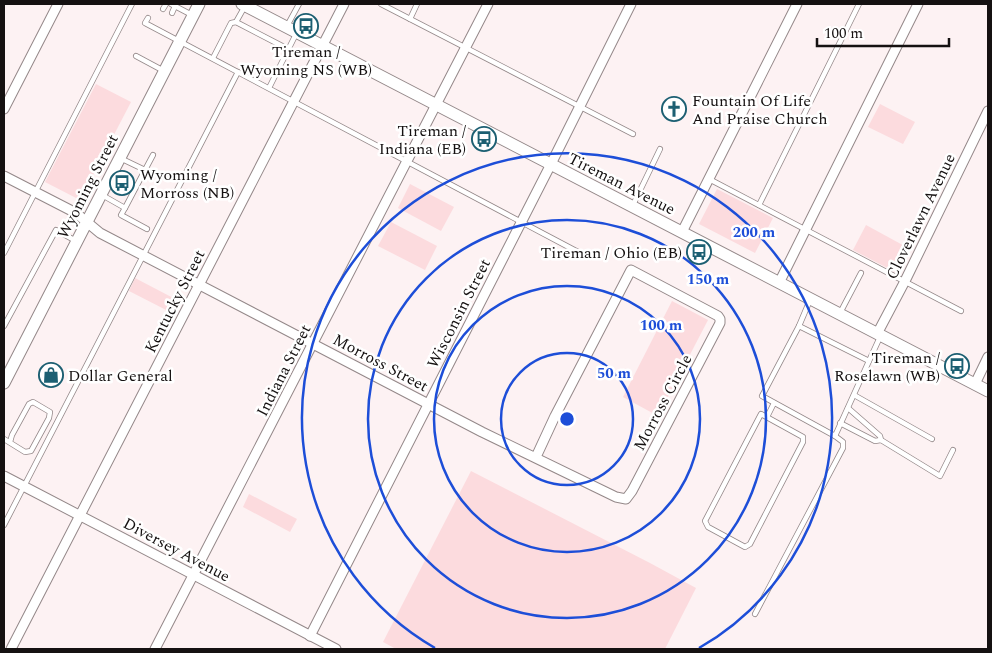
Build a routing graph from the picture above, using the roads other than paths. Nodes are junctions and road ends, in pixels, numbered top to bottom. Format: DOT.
graph roads {
  1 [pos="58,4"];
  2 [pos="132,4"];
  3 [pos="199,4"];
  4 [pos="299,4"];
  5 [pos="344,4"];
  6 [pos="381,4"];
  7 [pos="417,4"];
  8 [pos="488,4"];
  9 [pos="631,4"];
  10 [pos="797,4"];
  11 [pos="859,4"];
  12 [pos="918,4"];
  13 [pos="173,5"];
  14 [pos="243,5"];
  15 [pos="172,13"];
  16 [pos="193,15"];
  17 [pos="148,18"];
  18 [pos="410,19"];
  19 [pos="156,22"];
  20 [pos="236,22"];
  21 [pos="165,26"];
  22 [pos="153,28"];
  23 [pos="291,30"];
  24 [pos="162,32"];
  25 [pos="180,42"];
  26 [pos="323,46"];
  27 [pos="466,48"];
  28 [pos="288,49"];
  29 [pos="136,56"];
  30 [pos="213,58"];
  31 [pos="165,71"];
  32 [pos="238,72"];
  33 [pos="269,88"];
  34 [pos="294,102"];
  35 [pos="437,105"];
  36 [pos="580,107"];
  37 [pos="4,110"];
  38 [pos="988,111"];
  39 [pos="632,134"];
  40 [pos="660,149"];
  41 [pos="153,155"];
  42 [pos="120,158"];
  43 [pos="408,162"];
  44 [pos="551,164"];
  45 [pos="145,170"];
  46 [pos="4,176"];
  47 [pos="709,179"];
  48 [pos="35,192"];
  49 [pos="101,195"];
  50 [pos="759,204"];
  51 [pos="632,206"];
  52 [pos="125,208"];
  53 [pos="87,222"];
  54 [pos="522,222"];
  55 [pos="147,229"];
  56 [pos="806,229"];
  57 [pos="682,232"];
  58 [pos="77,242"];
  59 [pos="4,252"];
  60 [pos="580,253"];
  61 [pos="142,255"];
  62 [pos="861,273"];
  63 [pos="905,281"];
  64 [pos="780,283"];
  65 [pos="200,285"];
  66 [pos="811,299"];
  67 [pos="961,311"];
  68 [pos="839,314"];
  69 [pos="4,326"];
  70 [pos="799,326"];
  71 [pos="879,334"];
  72 [pos="314,344"];
  73 [pos="988,357"];
  74 [pos="869,361"];
  75 [pos="4,383"];
  76 [pos="975,384"];
  77 [pos="988,391"];
  78 [pos="854,395"];
  79 [pos="774,403"];
  80 [pos="428,404"];
  81 [pos="848,408"];
  82 [pos="767,417"];
  83 [pos="840,423"];
  84 [pos="482,432"];
  85 [pos="835,436"];
  86 [pos="932,438"];
  87 [pos="4,439"];
  88 [pos="881,440"];
  89 [pos="10,442"];
  90 [pos="953,450"];
  91 [pos="536,457"];
  92 [pos="4,476"];
  93 [pos="24,486"];
  94 [pos="80,515"];
  95 [pos="4,525"];
  96 [pos="194,575"];
  97 [pos="755,614"];
  98 [pos="310,636"];
  99 [pos="11,649"];
  100 [pos="156,649"];
  101 [pos="336,649"];
  1 -- 37 [label="street"];
  2 -- 48 [label="lane"];
  3 -- 16 [label="street, Wyoming Street"];
  4 -- 23 [label="lane"];
  5 -- 26 [label="street, Kentucky Street"];
  6 -- 18 [label="lane"];
  7 -- 18 [label="lane"];
  8 -- 27 [label="street, Indiana Street"];
  9 -- 36 [label="street, Wisconsin Street"];
  10 -- 47 [label="street"];
  11 -- 50 [label="lane"];
  12 -- 56 [label="street"];
  13 -- 15 [label="lane"];
  13 -- 16 [label="lane"];
  14 -- 20 [label="lane"];
  14 -- 23 [label="street, Tireman Avenue"];
  16 -- 25 [label="street, Wyoming Street"];
  17 -- 22 [label="lane"];
  18 -- 27 [label="lane"];
  19 -- 22 [label="lane"];
  20 -- 28 [label="lane"];
  20 -- 30 [label="lane"];
  21 -- 24 [label="lane"];
  22 -- 24 [label="lane"];
  23 -- 26 [label="street, Tireman Avenue"];
  23 -- 28 [label="lane"];
  24 -- 25 [label="lane"];
  25 -- 30 [label="lane"];
  25 -- 31 [label="street, Wyoming Street"];
  26 -- 34 [label="street, Kentucky Street"];
  26 -- 35 [label="street, Tireman Avenue"];
  27 -- 35 [label="street, Indiana Street"];
  27 -- 36 [label="lane"];
  28 -- 33 [label="lane"];
  29 -- 31 [label="lane"];
  30 -- 32 [label="lane"];
  31 -- 42 [label="street, Wyoming Street"];
  32 -- 33 [label="lane"];
  32 -- 61 [label="lane"];
  33 -- 34 [label="lane"];
  34 -- 43 [label="lane"];
  34 -- 65 [label="street, Kentucky Street"];
  35 -- 43 [label="street, Indiana Street"];
  35 -- 44 [label="street, Tireman Avenue"];
  36 -- 39 [label="lane"];
  36 -- 44 [label="street, Wisconsin Street"];
  38 -- 63 [label="street, Cloverlawn Avenue"];
  40 -- 51 [label="lane"];
  41 -- 45 [label="lane"];
  42 -- 45 [label="lane"];
  42 -- 49 [label="street, Wyoming Street"];
  43 -- 54 [label="lane"];
  43 -- 72 [label="street, Indiana Street"];
  44 -- 51 [label="street, Tireman Avenue"];
  44 -- 54 [label="street, Wisconsin Street"];
  45 -- 52 [label="lane"];
  46 -- 48 [label="street, Morross Street"];
  47 -- 50 [label="lane"];
  47 -- 57 [label="street"];
  48 -- 53 [label="street, Morross Street"];
  48 -- 59 [label="lane"];
  49 -- 52 [label="lane"];
  49 -- 53 [label="street, Wyoming Street"];
  50 -- 56 [label="lane"];
  51 -- 57 [label="street, Tireman Avenue"];
  52 -- 55 [label="lane"];
  53 -- 58 [label="street, Wyoming Street"];
  53 -- 61 [label="street, Morross Street"];
  54 -- 60 [label="lane"];
  54 -- 80 [label="street, Wisconsin Street"];
  56 -- 63 [label="lane"];
  56 -- 64 [label="street"];
  57 -- 64 [label="street, Tireman Avenue"];
  58 -- 69 [label="lane"];
  58 -- 75 [label="street, Wyoming Street"];
  61 -- 65 [label="street, Morross Street"];
  61 -- 93 [label="lane"];
  62 -- 68 [label="lane"];
  63 -- 67 [label="lane"];
  63 -- 71 [label="street, Cloverlawn Avenue"];
  64 -- 66 [label="street, Tireman Avenue"];
  65 -- 72 [label="street, Morross Street"];
  65 -- 94 [label="street, Kentucky Street"];
  66 -- 68 [label="street, Tireman Avenue"];
  66 -- 70 [label="lane"];
  68 -- 71 [label="street, Tireman Avenue"];
  70 -- 74 [label="lane"];
  70 -- 79 [label="lane"];
  71 -- 74 [label="lane"];
  71 -- 76 [label="street, Tireman Avenue"];
  72 -- 80 [label="street, Morross Street"];
  72 -- 96 [label="street, Indiana Street"];
  73 -- 76 [label="street"];
  74 -- 78 [label="lane"];
  76 -- 77 [label="street, Tireman Avenue"];
  78 -- 81 [label="lane"];
  78 -- 86 [label="lane"];
  79 -- 82 [label="lane"];
  79 -- 85 [label="lane"];
  80 -- 84 [label="street, Morross Street"];
  80 -- 98 [label="street, Wisconsin Street"];
  81 -- 83 [label="lane"];
  81 -- 88 [label="lane"];
  82 -- 82 [label="lane"];
  83 -- 85 [label="lane"];
  83 -- 88 [label="lane"];
  84 -- 91 [label="street, Morross Circle"];
  85 -- 97 [label="lane"];
  87 -- 89 [label="lane"];
  88 -- 90 [label="lane"];
  89 -- 89 [label="lane"];
  91 -- 91 [label="street, Morross Circle"];
  92 -- 93 [label="street, Diversey Avenue"];
  93 -- 94 [label="street, Diversey Avenue"];
  93 -- 95 [label="lane"];
  94 -- 96 [label="street, Diversey Avenue"];
  94 -- 99 [label="street, Kentucky Street"];
  96 -- 98 [label="street, Diversey Avenue"];
  96 -- 100 [label="street, Indiana Street"];
  98 -- 101 [label="street, Diversey Avenue"];
}
